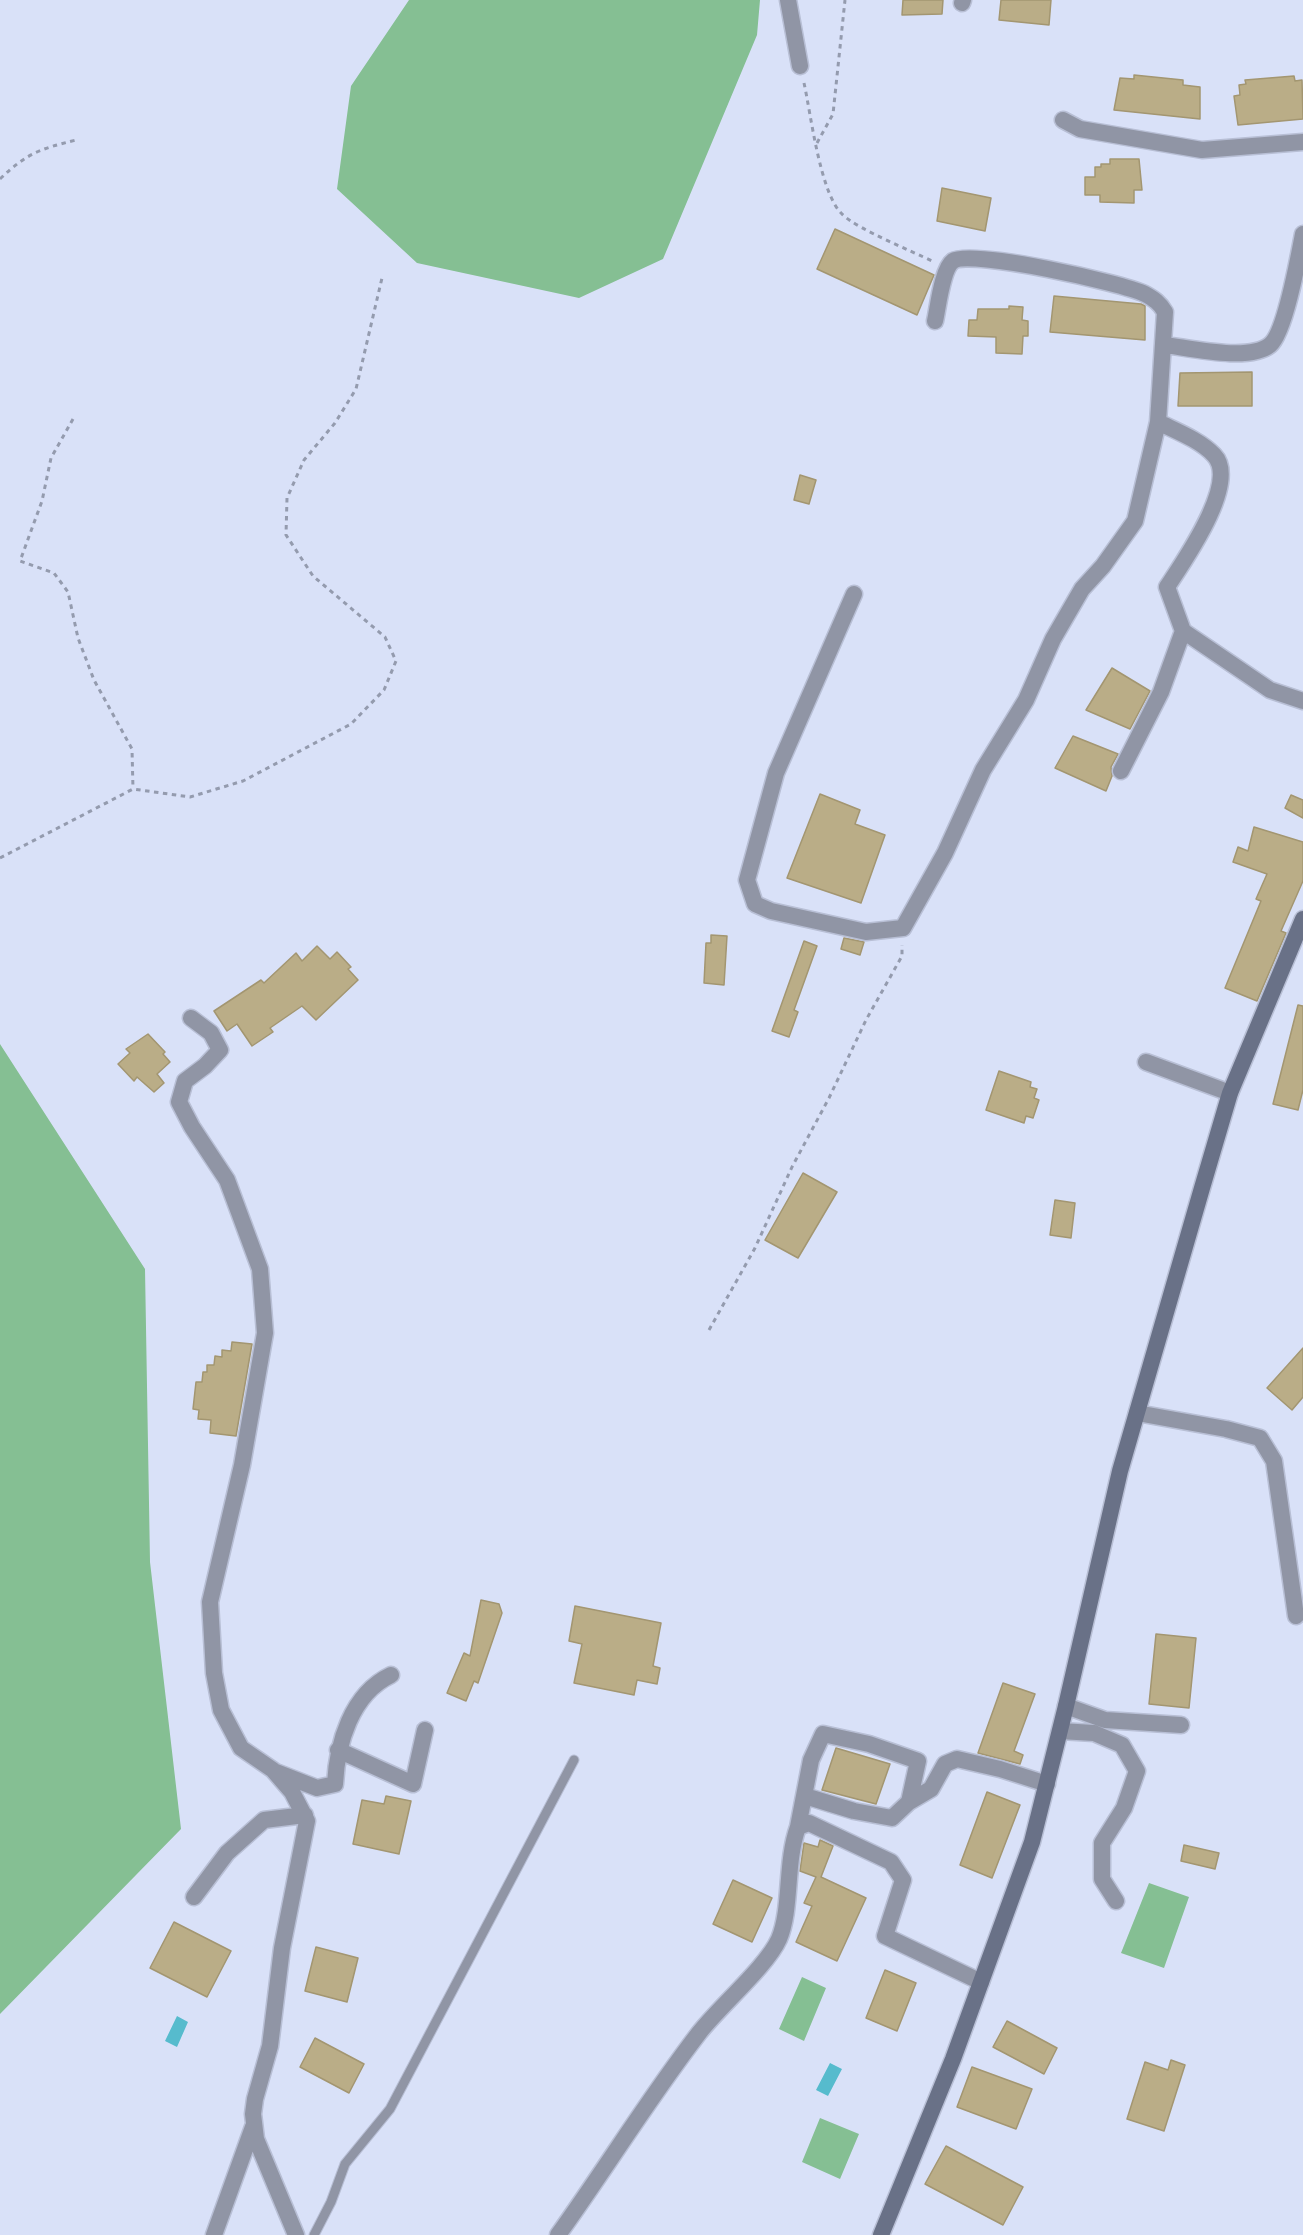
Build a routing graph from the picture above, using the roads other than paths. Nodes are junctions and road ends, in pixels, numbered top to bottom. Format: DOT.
graph roads {
  1 [pos="788,0"];
  2 [pos="800,66"];
  3 [pos="1063,120"];
  4 [pos="1303,142"];
  5 [pos="1303,234"];
  6 [pos="935,321"];
  7 [pos="1165,345"];
  8 [pos="1158,422"];
  9 [pos="854,594"];
  10 [pos="1183,631"];
  11 [pos="1303,701"];
  12 [pos="1121,771"];
  13 [pos="1303,919"];
  14 [pos="191,1018"];
  15 [pos="1146,1062"];
  16 [pos="1230,1093"];
  17 [pos="1137,1413"];
  18 [pos="1296,1616"];
  19 [pos="391,1675"];
  20 [pos="1066,1706"];
  21 [pos="1180,1725"];
  22 [pos="425,1730"];
  23 [pos="1060,1731"];
  24 [pos="339,1750"];
  25 [pos="574,1760"];
  26 [pos="273,1770"];
  27 [pos="1047,1784"];
  28 [pos="804,1796"];
  29 [pos="909,1802"];
  30 [pos="304,1815"];
  31 [pos="798,1827"];
  32 [pos="194,1897"];
  33 [pos="1116,1901"];
  34 [pos="981,1982"];
  35 [pos="253,2127"];
  36 [pos="214,2235"];
  37 [pos="296,2235"];
  38 [pos="314,2235"];
  39 [pos="558,2235"];
  40 [pos="881,2235"];
  1 -- 2 [label="street"];
  3 -- 4 [label="street"];
  5 -- 7 [label="street"];
  6 -- 7 [label="street"];
  7 -- 8 [label="street"];
  8 -- 9 [label="street"];
  8 -- 10 [label="street"];
  10 -- 11 [label="street"];
  10 -- 12 [label="street"];
  13 -- 16 [label="main road"];
  14 -- 26 [label="street"];
  15 -- 16 [label="street"];
  16 -- 17 [label="main road"];
  17 -- 18 [label="street"];
  17 -- 20 [label="main road"];
  19 -- 24 [label="street"];
  20 -- 21 [label="street"];
  20 -- 23 [label="main road"];
  22 -- 24 [label="street"];
  23 -- 27 [label="main road"];
  23 -- 33 [label="street"];
  24 -- 26 [label="street"];
  25 -- 38 [label="lane"];
  26 -- 30 [label="street"];
  27 -- 29 [label="street"];
  27 -- 34 [label="main road"];
  28 -- 29 [label="street"];
  28 -- 29 [label="street"];
  28 -- 31 [label="street"];
  30 -- 32 [label="street"];
  30 -- 35 [label="street"];
  31 -- 34 [label="street"];
  31 -- 39 [label="street"];
  34 -- 40 [label="main road"];
  35 -- 36 [label="street"];
  35 -- 37 [label="street"];
}
